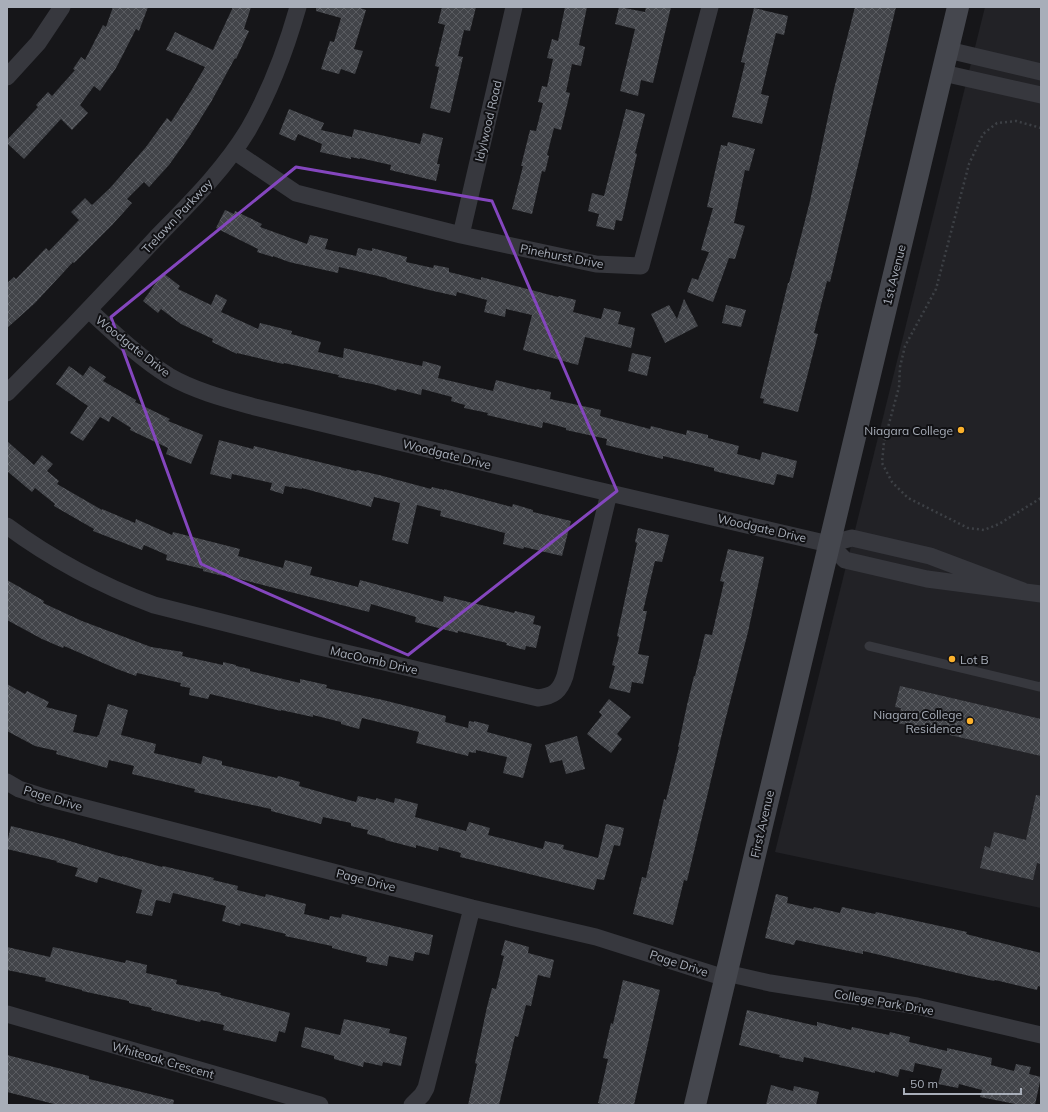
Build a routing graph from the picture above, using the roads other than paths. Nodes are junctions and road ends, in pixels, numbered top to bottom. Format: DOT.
graph roads {
  1 [pos="62,7"];
  2 [pos="298,7"];
  3 [pos="514,7"];
  4 [pos="710,7"];
  5 [pos="958,7"];
  6 [pos="948,50"];
  7 [pos="1041,72"];
  8 [pos="943,73"];
  9 [pos="7,77"];
  10 [pos="1041,95"];
  11 [pos="234,151"];
  12 [pos="461,235"];
  13 [pos="89,310"];
  14 [pos="7,393"];
  15 [pos="608,493"];
  16 [pos="7,526"];
  17 [pos="829,544"];
  18 [pos="1023,591"];
  19 [pos="1041,594"];
  20 [pos="869,646"];
  21 [pos="1041,689"];
  22 [pos="7,782"];
  23 [pos="472,908"];
  24 [pos="726,975"];
  25 [pos="7,1014"];
  26 [pos="1041,1035"];
  27 [pos="320,1105"];
  28 [pos="412,1105"];
  29 [pos="695,1105"];
  1 -- 9 [label="street"];
  2 -- 11 [label="street, Trelawn Parkway"];
  3 -- 12 [label="street, Idylwood Road"];
  4 -- 12 [label="street, Pinehurst Drive"];
  5 -- 6 [label="street, 1st Avenue"];
  6 -- 7 [label="street"];
  6 -- 8 [label="street, 1st Avenue"];
  8 -- 10 [label="street"];
  8 -- 17 [label="street, 1st Avenue"];
  11 -- 12 [label="street, Pinehurst Drive"];
  11 -- 13 [label="street, Trelawn Parkway"];
  13 -- 14 [label="street, Trelawn Parkway"];
  13 -- 15 [label="street, Woodgate Drive"];
  15 -- 16 [label="street, MacOomb Drive"];
  15 -- 17 [label="street, Woodgate Drive"];
  17 -- 18 [label="street"];
  17 -- 18 [label="street"];
  17 -- 24 [label="street, First Avenue"];
  18 -- 19 [label="street"];
  20 -- 21 [label="lane"];
  22 -- 23 [label="street, Page Drive"];
  23 -- 24 [label="street, Page Drive"];
  23 -- 28 [label="street"];
  24 -- 26 [label="street, College Park Drive"];
  24 -- 29 [label="street, First Avenue"];
  25 -- 27 [label="street, Whiteoak Crescent"];
}
